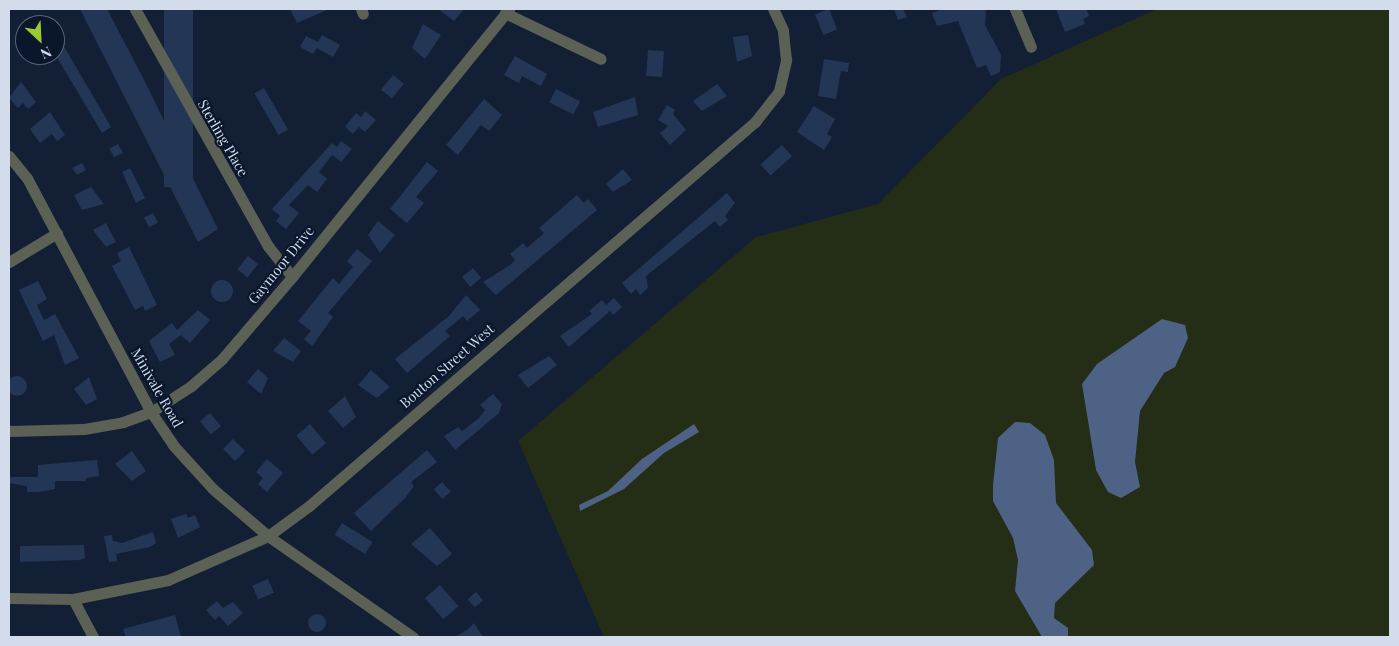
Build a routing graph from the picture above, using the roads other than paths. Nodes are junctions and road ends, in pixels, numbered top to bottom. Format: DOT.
graph roads {
  1 [pos="135,9"];
  2 [pos="773,9"];
  3 [pos="1015,9"];
  4 [pos="507,11"];
  5 [pos="1031,47"];
  6 [pos="601,59"];
  7 [pos="9,156"];
  8 [pos="57,233"];
  9 [pos="9,262"];
  10 [pos="292,277"];
  11 [pos="151,412"];
  12 [pos="9,431"];
  13 [pos="268,536"];
  14 [pos="9,598"];
  15 [pos="73,599"];
  16 [pos="93,637"];
  17 [pos="413,637"];
  1 -- 10 [label="street, Sterling Place"];
  2 -- 13 [label="street, Bouton Street West"];
  3 -- 5 [label="street"];
  4 -- 6 [label="street"];
  4 -- 10 [label="street, Gaymoor Drive"];
  7 -- 8 [label="street, Minivale Road"];
  8 -- 9 [label="street"];
  8 -- 11 [label="street, Minivale Road"];
  10 -- 11 [label="street, Gaymoor Drive"];
  11 -- 12 [label="street, Gaymoor Drive"];
  11 -- 13 [label="street, Minivale Road"];
  13 -- 15 [label="street, Bouton Street West"];
  13 -- 17 [label="street, Minivale Road"];
  14 -- 15 [label="street, Bouton Street West"];
  15 -- 16 [label="street"];
}
